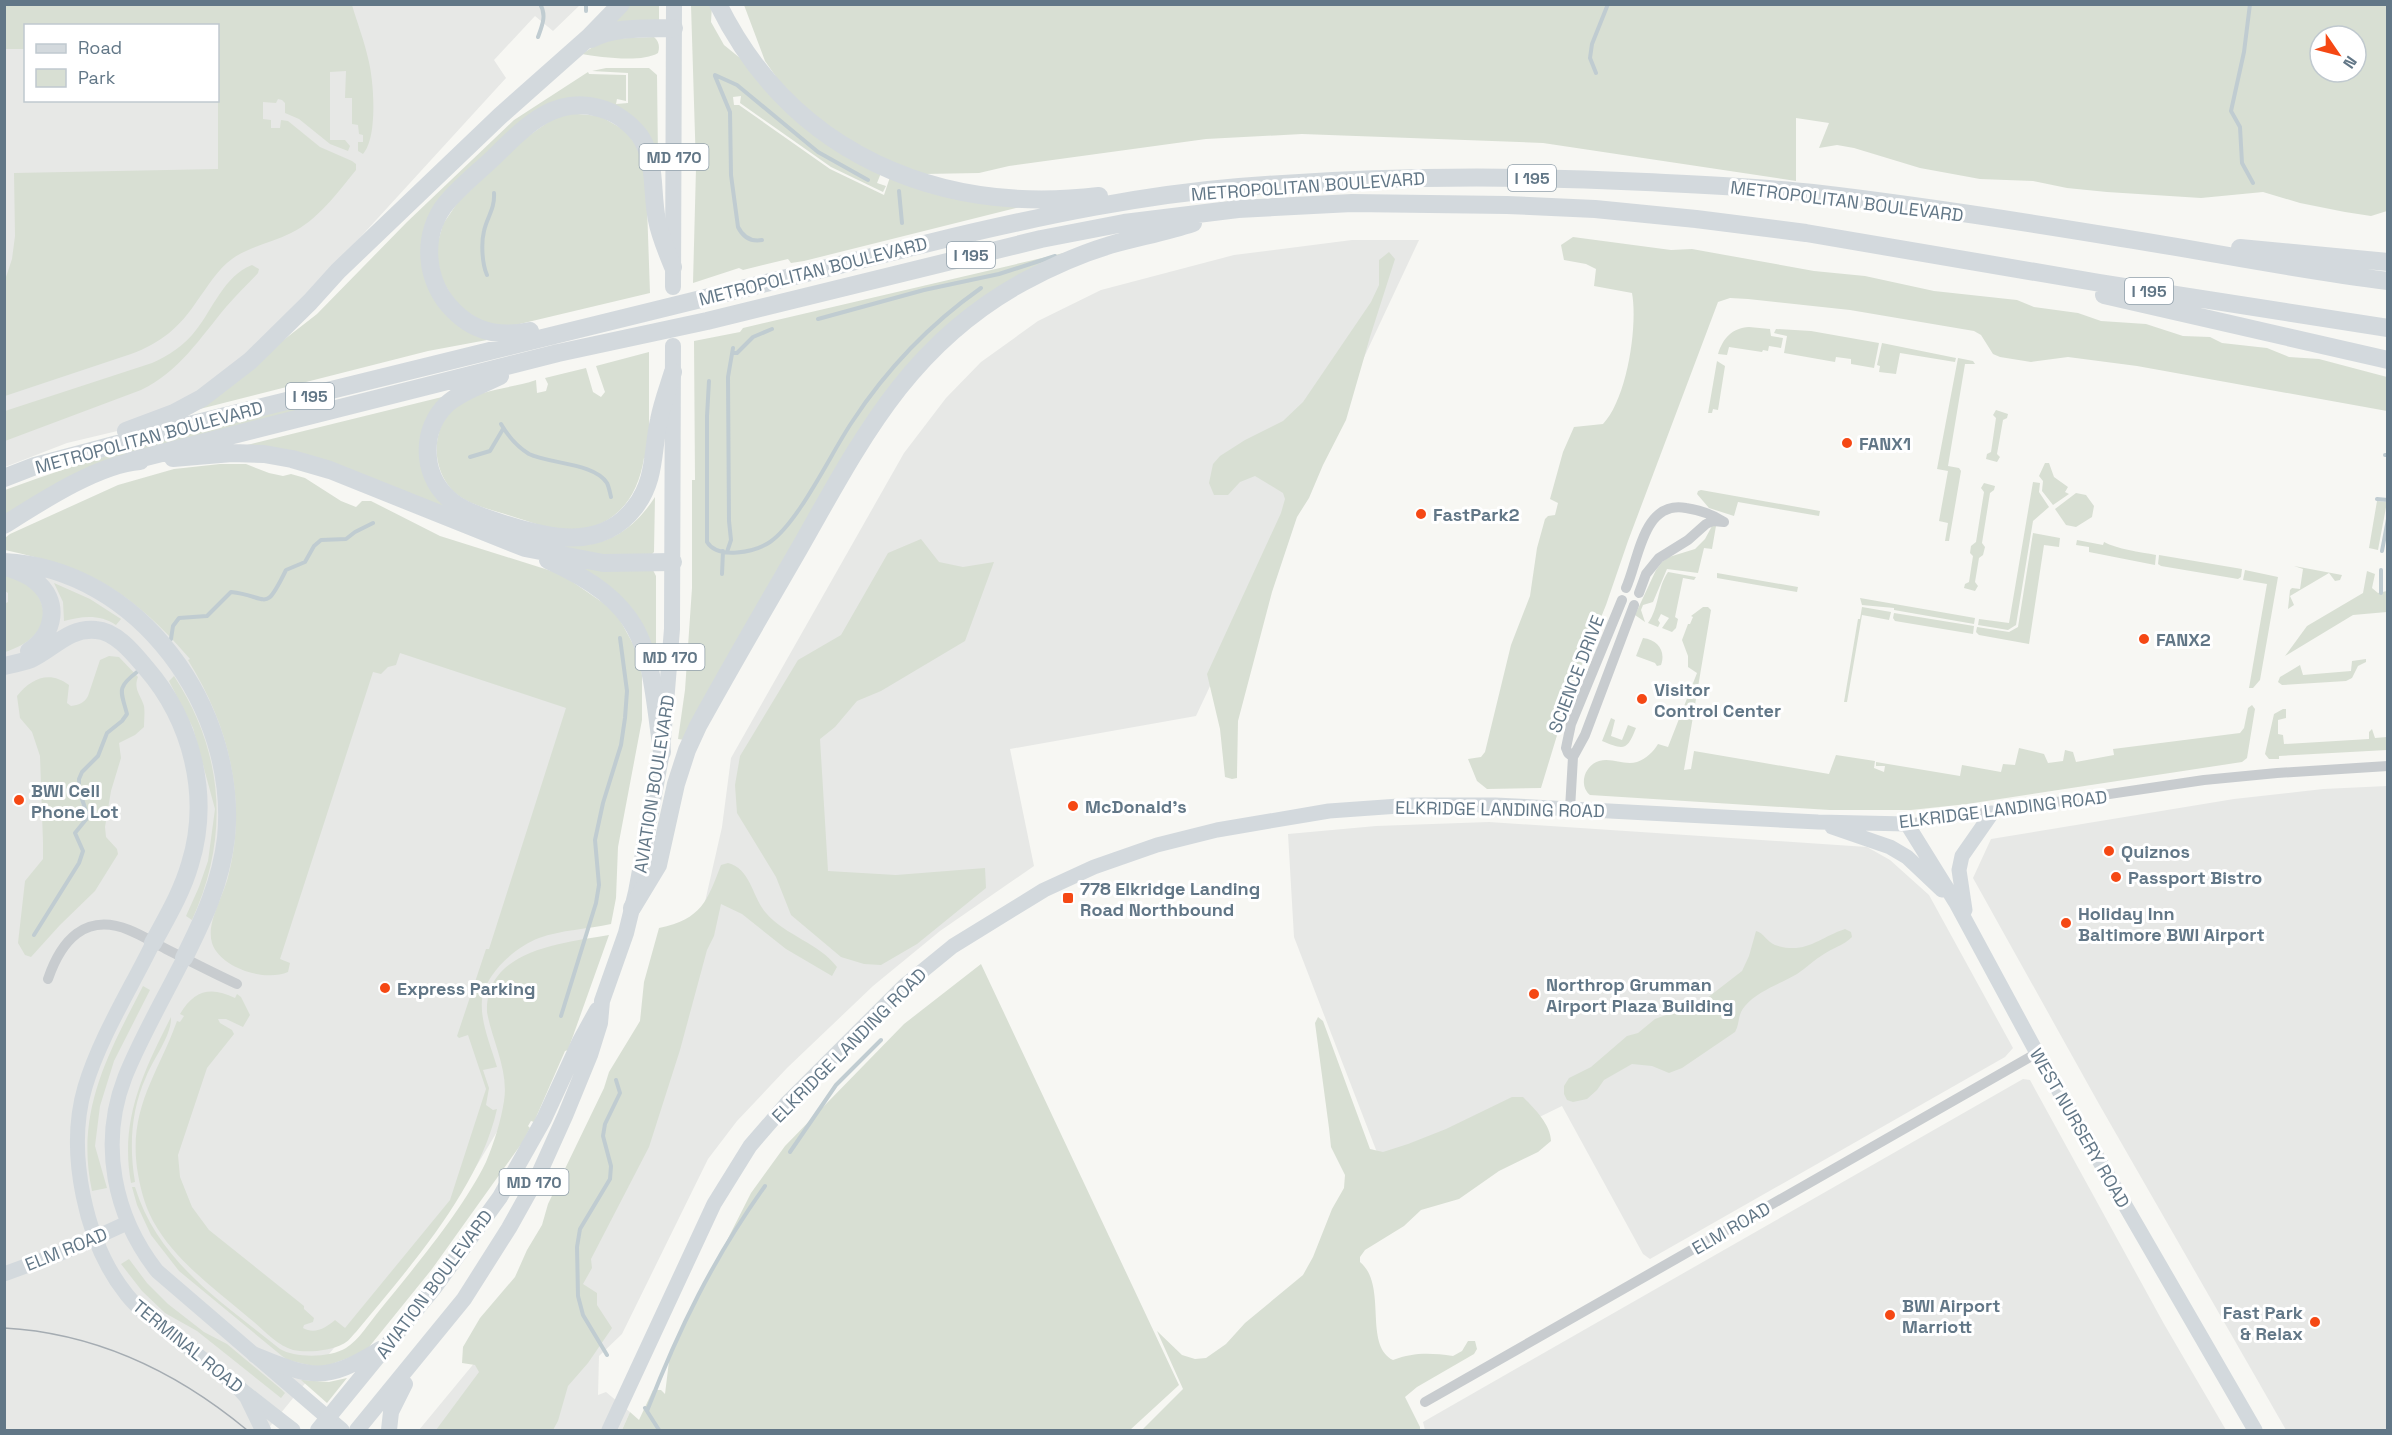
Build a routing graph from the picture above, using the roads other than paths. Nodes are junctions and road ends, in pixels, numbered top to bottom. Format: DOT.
graph roads {
  1 [pos="621,4"];
  2 [pos="674,4"];
  3 [pos="718,4"];
  4 [pos="674,28"];
  5 [pos="577,48"];
  6 [pos="1181,194"];
  7 [pos="1238,209"];
  8 [pos="2121,238"];
  9 [pos="1912,252"];
  10 [pos="2388,262"];
  11 [pos="673,267"];
  12 [pos="2388,281"];
  13 [pos="673,287"];
  14 [pos="585,328"];
  15 [pos="2388,328"];
  16 [pos="673,346"];
  17 [pos="529,360"];
  18 [pos="2388,360"];
  19 [pos="673,372"];
  20 [pos="129,461"];
  21 [pos="35,466"];
  22 [pos="4,478"];
  23 [pos="4,525"];
  24 [pos="525,548"];
  25 [pos="4,562"];
  26 [pos="673,562"];
  27 [pos="4,567"];
  28 [pos="1626,588"];
  29 [pos="1639,593"];
  30 [pos="1622,600"];
  31 [pos="1634,605"];
  32 [pos="4,666"];
  33 [pos="662,752"];
  34 [pos="1573,757"];
  35 [pos="2388,766"];
  36 [pos="1570,809"];
  37 [pos="1992,813"];
  38 [pos="1818,822"];
  39 [pos="1907,824"];
  40 [pos="1956,903"];
  41 [pos="632,908"];
  42 [pos="1967,922"];
  43 [pos="153,943"];
  44 [pos="184,958"];
  45 [pos="48,979"];
  46 [pos="237,984"];
  47 [pos="602,1001"];
  48 [pos="2037,1053"];
  49 [pos="127,1223"];
  50 [pos="96,1237"];
  51 [pos="4,1274"];
  52 [pos="393,1340"];
  53 [pos="428,1344"];
  54 [pos="255,1355"];
  55 [pos="239,1388"];
  56 [pos="1425,1402"];
  57 [pos="323,1424"];
  58 [pos="263,1431"];
  59 [pos="293,1431"];
  60 [pos="342,1431"];
  61 [pos="357,1431"];
  62 [pos="389,1431"];
  63 [pos="609,1431"];
  64 [pos="2255,1431"];
  1 -- 5 [label="highway"];
  2 -- 4 [label="main road, MD 170"];
  3 -- 6 [label="highway"];
  4 -- 5 [label="highway"];
  4 -- 11 [label="main road, MD 170"];
  5 -- 21 [label="highway"];
  6 -- 8 [label="highway, METROPOLITAN BOULEVARD / I 195"];
  6 -- 14 [label="highway, METROPOLITAN BOULEVARD / I 195"];
  7 -- 9 [label="highway, METROPOLITAN BOULEVARD / I 195"];
  7 -- 17 [label="highway, METROPOLITAN BOULEVARD / I 195"];
  7 -- 41 [label="highway"];
  8 -- 10 [label="highway"];
  8 -- 12 [label="highway, METROPOLITAN BOULEVARD / I 195"];
  9 -- 15 [label="highway, METROPOLITAN BOULEVARD / I 195"];
  9 -- 18 [label="highway"];
  11 -- 13 [label="main road, MD 170"];
  11 -- 14 [label="highway"];
  14 -- 21 [label="highway, METROPOLITAN BOULEVARD / I 195"];
  16 -- 19 [label="main road, AVIATION BOULEVARD / MD 170"];
  17 -- 19 [label="highway"];
  17 -- 20 [label="highway, METROPOLITAN BOULEVARD / I 195"];
  19 -- 26 [label="main road, AVIATION BOULEVARD / MD 170"];
  20 -- 23 [label="highway, I 195"];
  20 -- 24 [label="highway"];
  21 -- 22 [label="highway, METROPOLITAN BOULEVARD / I 195"];
  24 -- 26 [label="highway"];
  24 -- 33 [label="highway"];
  25 -- 44 [label="highway"];
  26 -- 33 [label="main road, AVIATION BOULEVARD / MD 170"];
  27 -- 32 [label="highway"];
  28 -- 29 [label="street"];
  30 -- 34 [label="street, SCIENCE DRIVE"];
  31 -- 34 [label="street, SCIENCE DRIVE"];
  32 -- 43 [label="highway"];
  33 -- 41 [label="main road, AVIATION BOULEVARD / MD 170"];
  34 -- 36 [label="street, SCIENCE DRIVE"];
  35 -- 37 [label="street, ELKRIDGE LANDING ROAD"];
  36 -- 38 [label="main road, ELKRIDGE LANDING ROAD"];
  36 -- 63 [label="main road, ELKRIDGE LANDING ROAD"];
  37 -- 39 [label="street, ELKRIDGE LANDING ROAD"];
  37 -- 42 [label="main road"];
  38 -- 39 [label="main road, ELKRIDGE LANDING ROAD"];
  38 -- 40 [label="main road"];
  39 -- 40 [label="main road, WEST NURSERY ROAD"];
  40 -- 42 [label="main road, WEST NURSERY ROAD"];
  41 -- 47 [label="main road, AVIATION BOULEVARD / MD 170"];
  42 -- 48 [label="main road, WEST NURSERY ROAD"];
  43 -- 44 [label="street"];
  43 -- 45 [label="street"];
  43 -- 50 [label="main road, TERMINAL ROAD"];
  44 -- 46 [label="street"];
  44 -- 49 [label="main road, TERMINAL ROAD"];
  47 -- 52 [label="main road, AVIATION BOULEVARD / MD 170"];
  47 -- 53 [label="main road, AVIATION BOULEVARD / MD 170"];
  48 -- 56 [label="street, ELM ROAD"];
  48 -- 64 [label="main road, WEST NURSERY ROAD"];
  49 -- 50 [label="main road, ELM ROAD"];
  49 -- 54 [label="main road, TERMINAL ROAD"];
  50 -- 51 [label="main road, ELM ROAD"];
  50 -- 55 [label="main road, TERMINAL ROAD"];
  52 -- 54 [label="main road"];
  52 -- 57 [label="main road, AVIATION BOULEVARD / MD 170"];
  53 -- 61 [label="main road, AVIATION BOULEVARD / MD 170"];
  53 -- 62 [label="main road"];
  54 -- 57 [label="main road, TERMINAL ROAD"];
  55 -- 58 [label="main road"];
  55 -- 59 [label="main road, TERMINAL ROAD"];
  57 -- 60 [label="main road, TERMINAL ROAD"];
}
